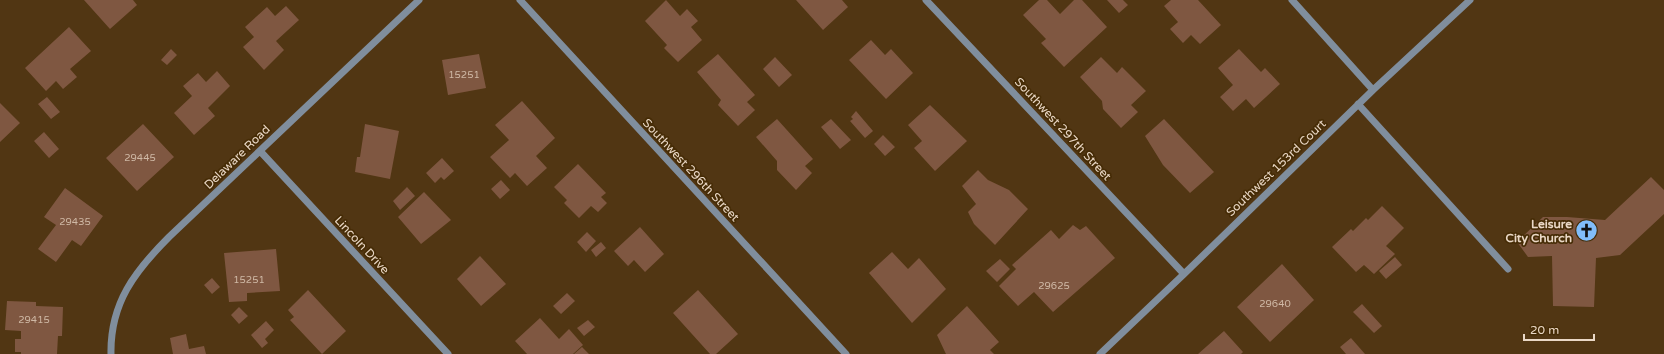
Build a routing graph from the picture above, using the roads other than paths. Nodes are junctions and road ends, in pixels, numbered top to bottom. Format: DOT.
graph roads {
  1 [pos="419,0"];
  2 [pos="520,0"];
  3 [pos="926,0"];
  4 [pos="1292,0"];
  5 [pos="1470,0"];
  6 [pos="1373,90"];
  7 [pos="1358,104"];
  8 [pos="260,151"];
  9 [pos="1508,269"];
  10 [pos="1184,274"];
  11 [pos="111,354"];
  12 [pos="448,354"];
  13 [pos="846,354"];
  14 [pos="1100,354"];
  1 -- 8 [label="street, Delaware Road"];
  2 -- 13 [label="street, Southwest 296th Street"];
  3 -- 10 [label="street, Southwest 297th Street"];
  4 -- 6 [label="street"];
  5 -- 6 [label="street, Southwest 153rd Court"];
  6 -- 7 [label="street, Southwest 153rd Court"];
  7 -- 9 [label="street"];
  7 -- 10 [label="street, Southwest 153rd Court"];
  8 -- 11 [label="street, Delaware Road"];
  8 -- 12 [label="street, Lincoln Drive"];
  10 -- 14 [label="street, Southwest 153rd Court"];
}
